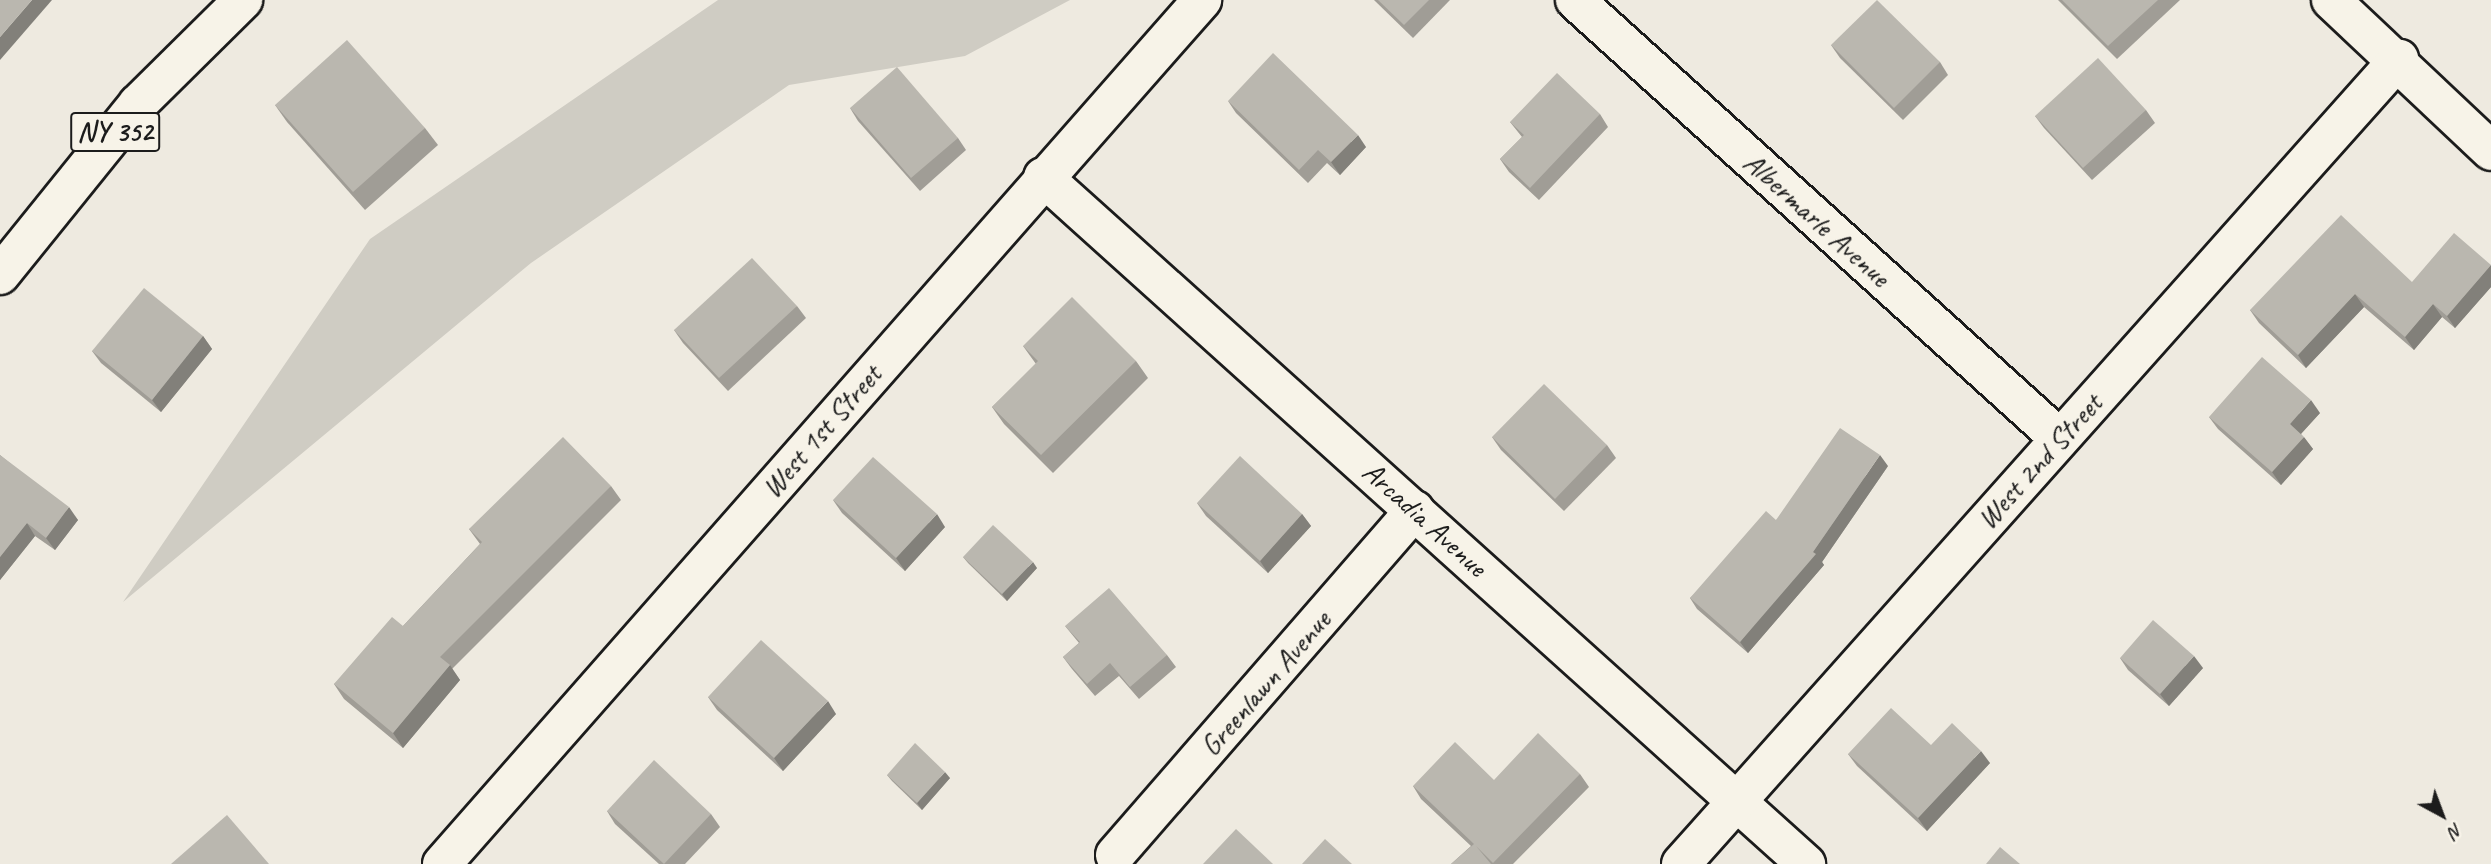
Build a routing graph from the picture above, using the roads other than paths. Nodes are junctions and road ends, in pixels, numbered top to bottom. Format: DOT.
graph roads {
  1 [pos="243,0"];
  2 [pos="1202,0"];
  3 [pos="1575,0"];
  4 [pos="2331,0"];
  5 [pos="2399,60"];
  6 [pos="2491,151"];
  7 [pos="1043,177"];
  8 [pos="0,275"];
  9 [pos="2059,438"];
  10 [pos="1416,510"];
  11 [pos="1735,802"];
  12 [pos="1115,855"];
  13 [pos="442,864"];
  14 [pos="1681,864"];
  15 [pos="1806,864"];
  1 -- 8 [label="street, NY 352"];
  2 -- 7 [label="street, West 1st Street"];
  3 -- 9 [label="street, Albermarle Avenue"];
  4 -- 5 [label="street"];
  5 -- 6 [label="street"];
  5 -- 9 [label="street, West 2nd Street"];
  7 -- 10 [label="street, Arcadia Avenue"];
  7 -- 13 [label="street, West 1st Street"];
  9 -- 11 [label="street, West 2nd Street"];
  10 -- 11 [label="street, Arcadia Avenue"];
  10 -- 12 [label="street, Greenlawn Avenue"];
  11 -- 14 [label="street, West 2nd Street"];
  11 -- 15 [label="street, Arcadia Avenue"];
}
